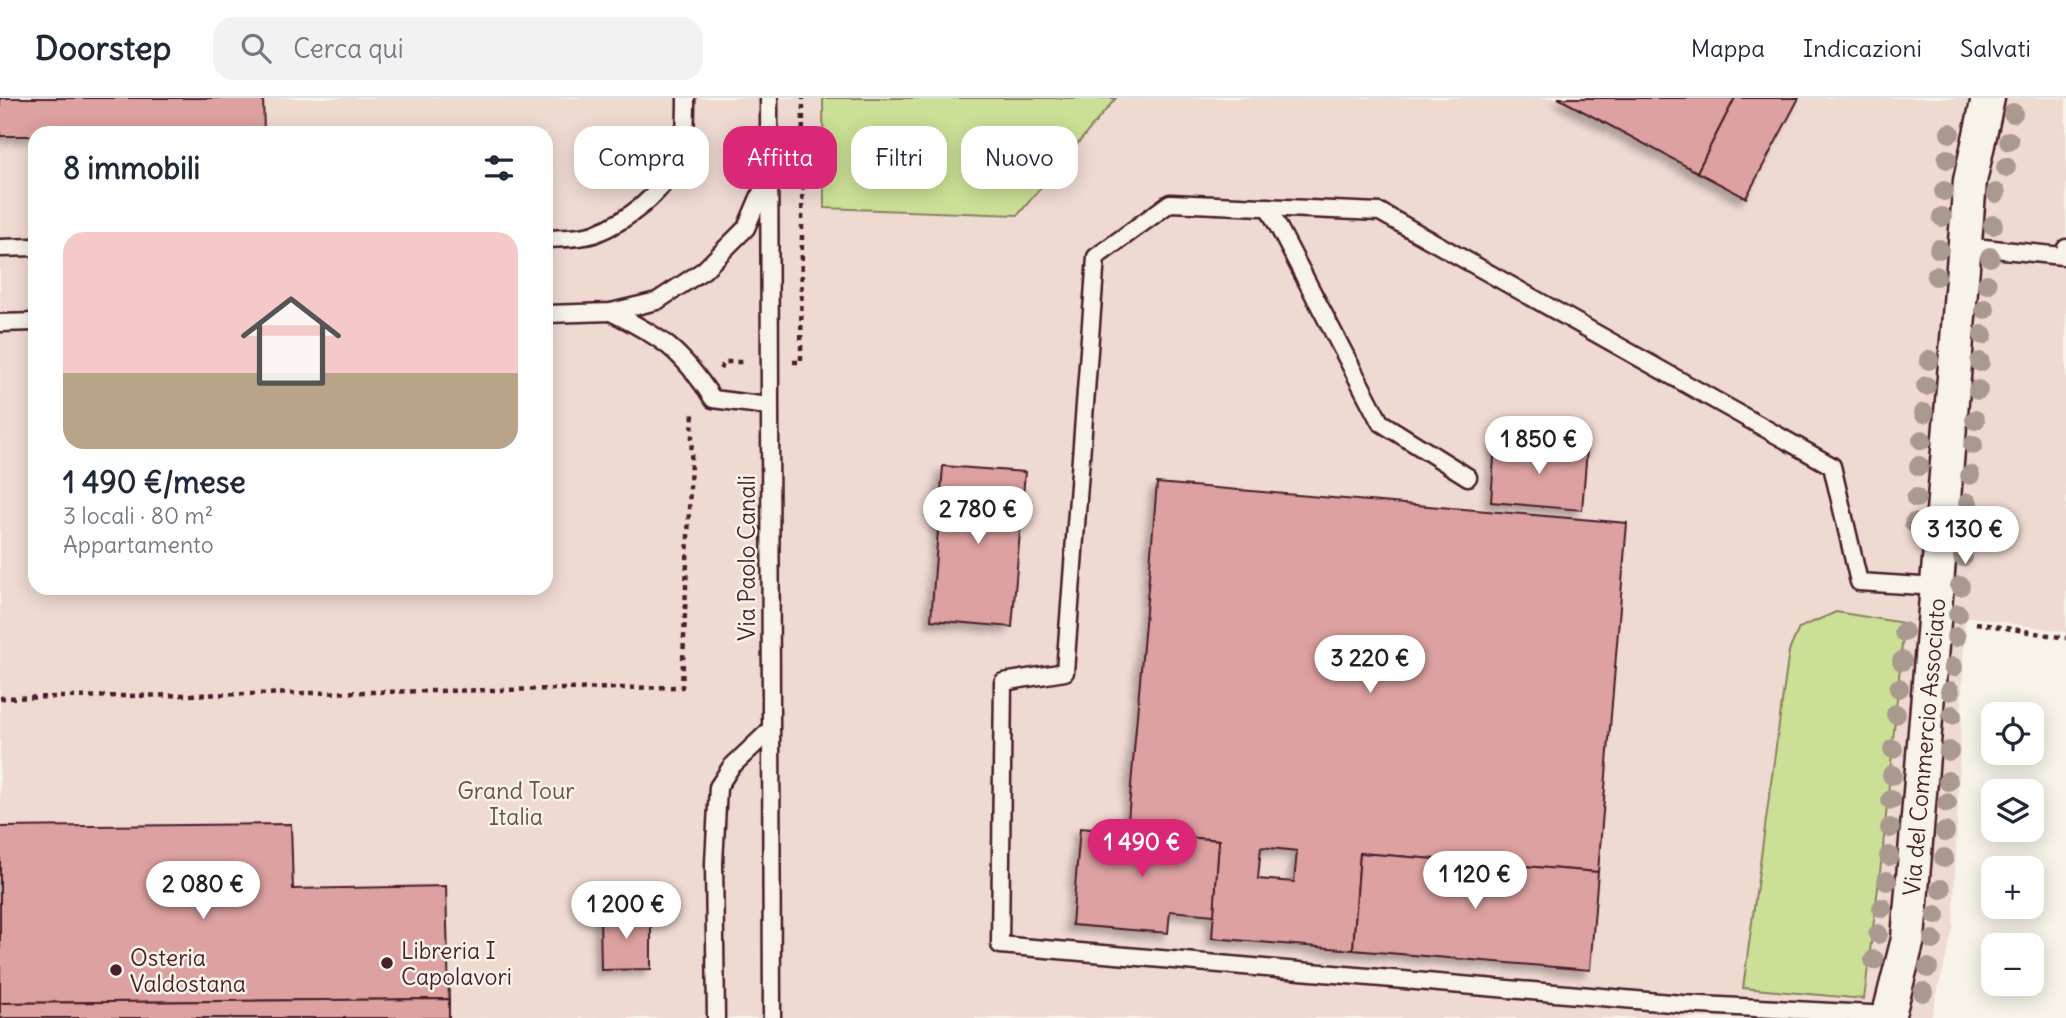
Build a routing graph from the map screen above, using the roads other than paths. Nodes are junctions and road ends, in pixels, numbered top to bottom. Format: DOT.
graph roads {
  1 [pos="686,98"];
  2 [pos="769,98"];
  3 [pos="1988,98"];
  4 [pos="769,126"];
  5 [pos="762,189"];
  6 [pos="770,189"];
  7 [pos="1268,207"];
  8 [pos="553,238"];
  9 [pos="1965,246"];
  10 [pos="28,247"];
  11 [pos="0,248"];
  12 [pos="2066,248"];
  13 [pos="611,313"];
  14 [pos="553,314"];
  15 [pos="0,323"];
  16 [pos="28,323"];
  17 [pos="768,406"];
  18 [pos="1468,477"];
  19 [pos="1937,587"];
  20 [pos="770,730"];
  21 [pos="1889,1016"];
  22 [pos="716,1018"];
  23 [pos="772,1018"];
  1 -- 8 [label="lane"];
  2 -- 4 [label="lane, Via Paolo Canali"];
  3 -- 9 [label="street, Via del Commercio Associato"];
  5 -- 13 [label="lane"];
  6 -- 17 [label="lane, Via Paolo Canali"];
  7 -- 18 [label="lane"];
  7 -- 19 [label="lane"];
  7 -- 21 [label="lane"];
  9 -- 12 [label="lane"];
  9 -- 19 [label="street, Via del Commercio Associato"];
  10 -- 11 [label="lane"];
  13 -- 14 [label="lane"];
  13 -- 17 [label="lane"];
  15 -- 16 [label="lane"];
  17 -- 20 [label="lane, Via Paolo Canali"];
  19 -- 21 [label="street, Via del Commercio Associato"];
  20 -- 22 [label="lane"];
  20 -- 23 [label="lane, Via Paolo Canali"];
}
